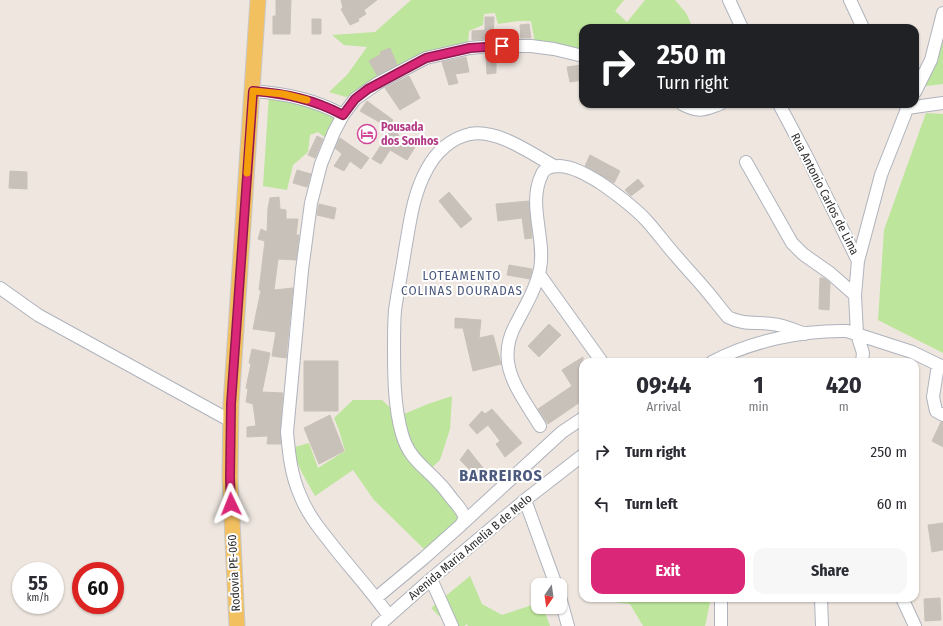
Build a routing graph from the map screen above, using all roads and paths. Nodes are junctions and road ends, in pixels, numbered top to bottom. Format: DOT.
graph roads {
  1 [pos="258,0"];
  2 [pos="729,0"];
  3 [pos="850,0"];
  4 [pos="943,13"];
  5 [pos="740,24"];
  6 [pos="861,24"];
  7 [pos="579,55"];
  8 [pos="919,83"];
  9 [pos="253,91"];
  10 [pos="943,103"];
  11 [pos="919,104"];
  12 [pos="689,108"];
  13 [pos="708,108"];
  14 [pos="781,108"];
  15 [pos="906,108"];
  16 [pos="343,115"];
  17 [pos="746,162"];
  18 [pos="554,166"];
  19 [pos="858,261"];
  20 [pos="539,274"];
  21 [pos="0,288"];
  22 [pos="855,295"];
  23 [pos="805,334"];
  24 [pos="857,334"];
  25 [pos="599,358"];
  26 [pos="721,358"];
  27 [pos="864,358"];
  28 [pos="940,366"];
  29 [pos="943,415"];
  30 [pos="231,421"];
  31 [pos="579,421"];
  32 [pos="540,426"];
  33 [pos="579,458"];
  34 [pos="525,500"];
  35 [pos="463,523"];
  36 [pos="553,578"];
  37 [pos="431,579"];
  38 [pos="376,598"];
  39 [pos="721,602"];
  40 [pos="822,602"];
  41 [pos="904,602"];
  42 [pos="565,614"];
  43 [pos="389,616"];
  44 [pos="239,623"];
  45 [pos="378,626"];
  46 [pos="452,626"];
  47 [pos="568,626"];
  48 [pos="720,626"];
  49 [pos="822,626"];
  50 [pos="915,626"];
  1 -- 9 [label="main road, Rodovia PE-060"];
  2 -- 5 [label="street"];
  3 -- 6 [label="street"];
  4 -- 8 [label="street"];
  7 -- 16 [label="street"];
  9 -- 16 [label="street"];
  9 -- 30 [label="main road, Rodovia PE-060"];
  10 -- 11 [label="street"];
  12 -- 13 [label="street"];
  14 -- 19 [label="street, Rua Antonio Carlos de Lima"];
  15 -- 19 [label="street"];
  16 -- 38 [label="street"];
  17 -- 22 [label="street"];
  18 -- 20 [label="street"];
  18 -- 23 [label="street"];
  18 -- 35 [label="street"];
  19 -- 22 [label="street, Rua Antonio Carlos de Lima"];
  20 -- 25 [label="street"];
  20 -- 32 [label="street"];
  21 -- 30 [label="street"];
  22 -- 24 [label="street, Rua Antonio Carlos de Lima"];
  23 -- 24 [label="street"];
  23 -- 26 [label="street"];
  24 -- 27 [label="street, Rua Antonio Carlos de Lima"];
  24 -- 28 [label="street"];
  28 -- 29 [label="street"];
  30 -- 44 [label="main road, Rodovia PE-060"];
  31 -- 35 [label="street"];
  33 -- 34 [label="street, Avenida Maria Amelia B de Melo"];
  34 -- 36 [label="street"];
  34 -- 37 [label="street, Avenida Maria Amelia B de Melo"];
  35 -- 38 [label="street"];
  37 -- 43 [label="street, Avenida Maria Amelia B de Melo"];
  37 -- 46 [label="street"];
  38 -- 43 [label="street"];
  39 -- 48 [label="street"];
  40 -- 49 [label="street"];
  41 -- 50 [label="street"];
  42 -- 47 [label="street"];
  43 -- 45 [label="street, Avenida Maria Amelia B de Melo"];
}
